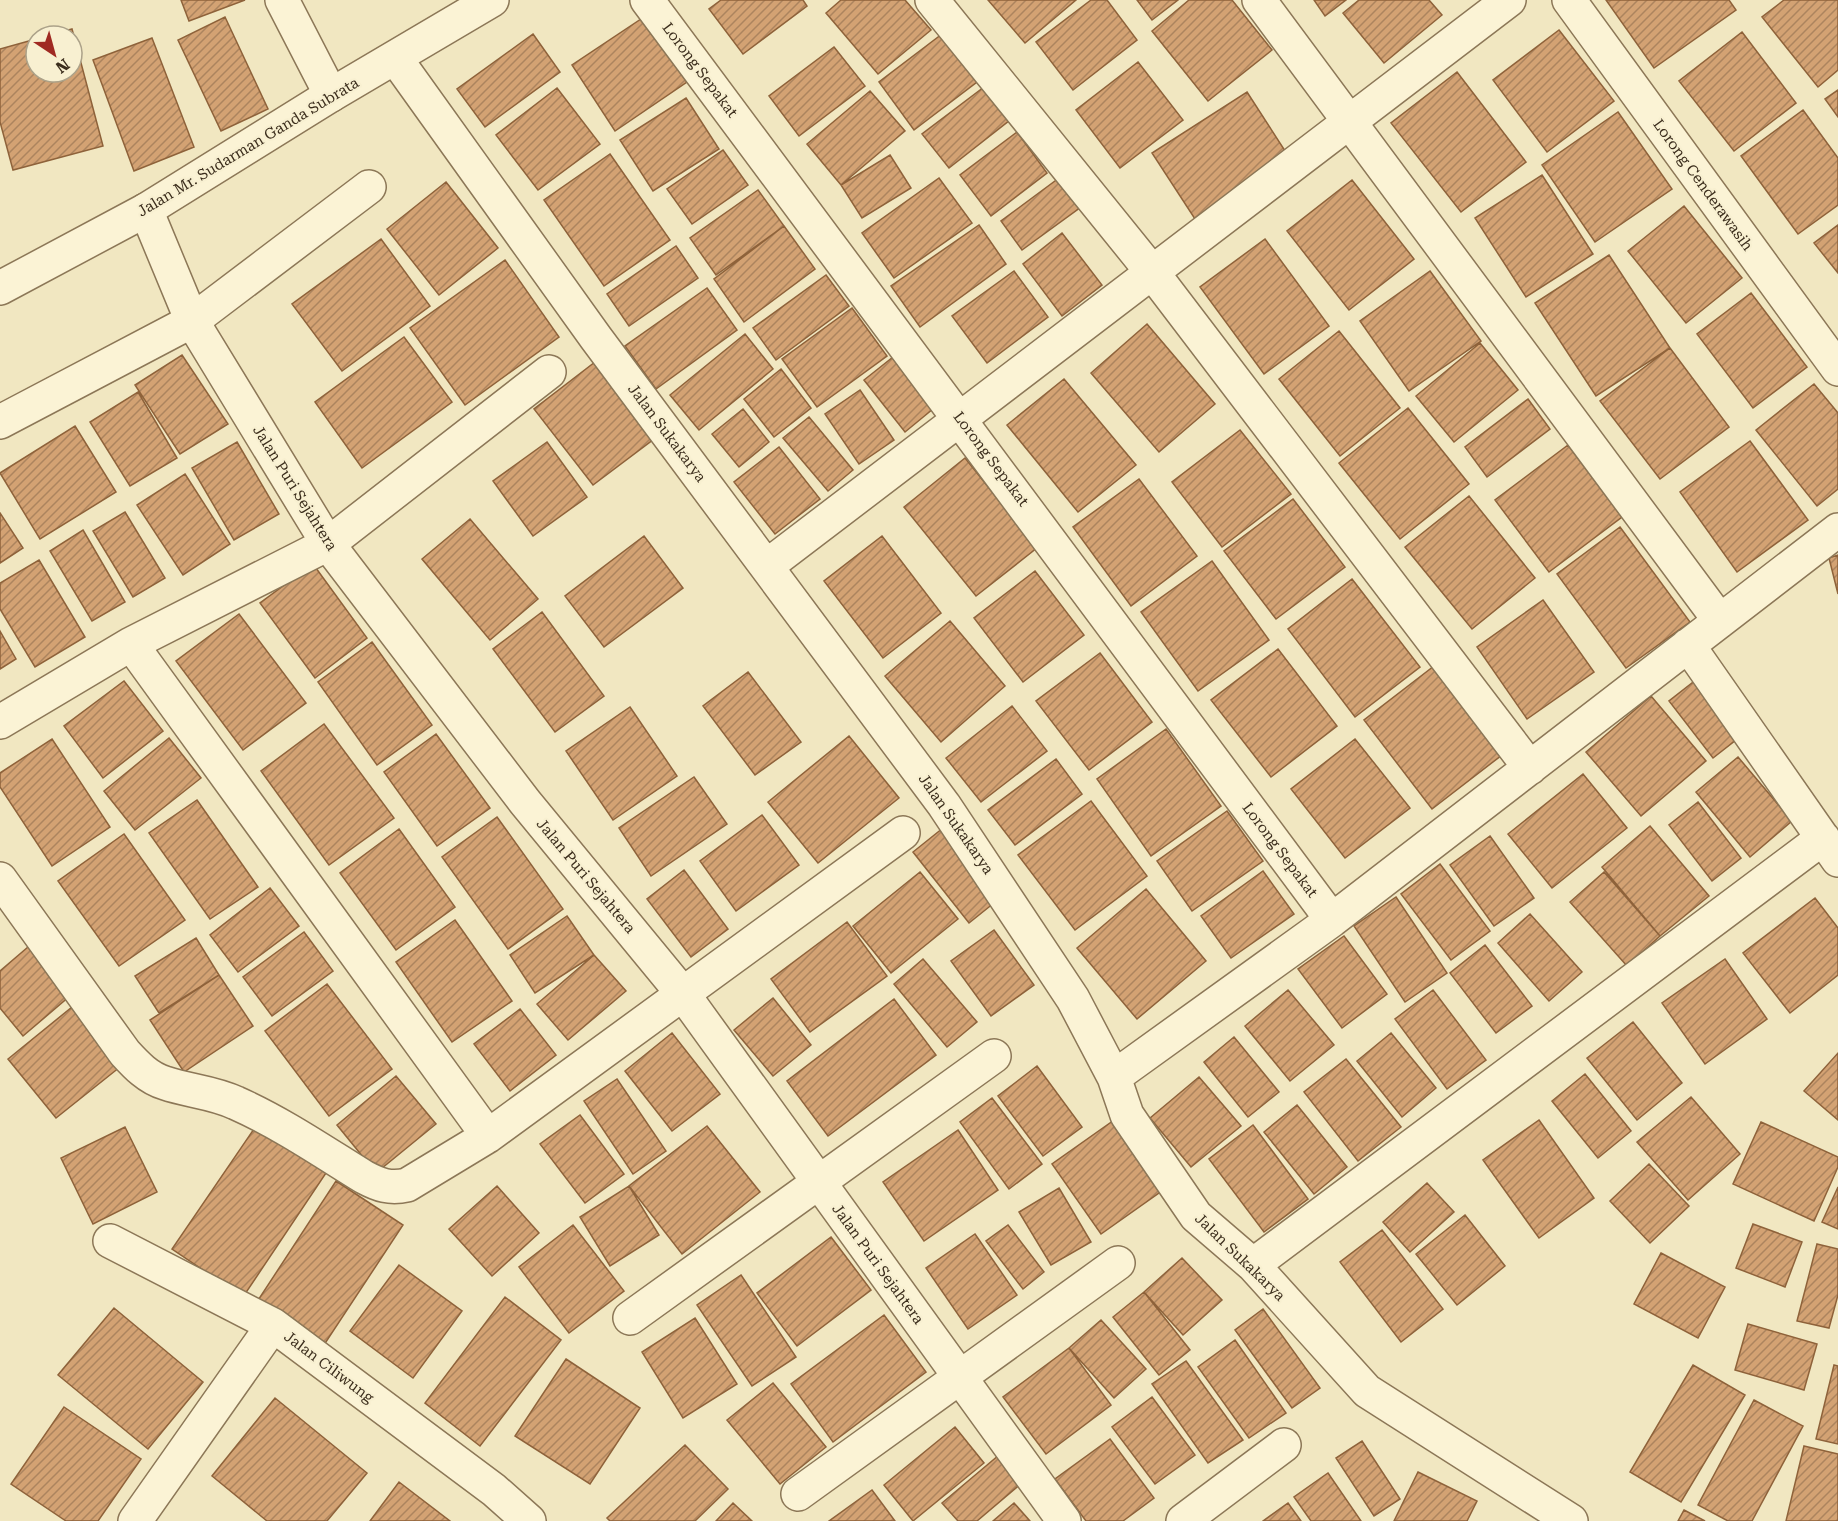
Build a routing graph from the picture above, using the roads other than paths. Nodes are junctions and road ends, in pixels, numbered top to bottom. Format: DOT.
graph roads {
  1 [pos="282,0"];
  2 [pos="492,0"];
  3 [pos="647,0"];
  4 [pos="932,0"];
  5 [pos="1258,0"];
  6 [pos="1509,0"];
  7 [pos="1569,0"];
  8 [pos="396,59"];
  9 [pos="331,95"];
  10 [pos="1350,122"];
  11 [pos="369,187"];
  12 [pos="146,210"];
  13 [pos="1152,272"];
  14 [pos="0,288"];
  15 [pos="192,321"];
  16 [pos="1838,369"];
  17 [pos="549,372"];
  18 [pos="960,418"];
  19 [pos="0,422"];
  20 [pos="1838,530"];
  21 [pos="328,544"];
  22 [pos="767,566"];
  23 [pos="1720,621"];
  24 [pos="131,644"];
  25 [pos="1688,645"];
  26 [pos="0,722"];
  27 [pos="1530,768"];
  28 [pos="903,833"];
  29 [pos="1830,849"];
  30 [pos="0,879"];
  31 [pos="1332,920"];
  32 [pos="683,994"];
  33 [pos="994,1056"];
  34 [pos="1114,1077"];
  35 [pos="488,1136"];
  36 [pos="820,1183"];
  37 [pos="110,1241"];
  38 [pos="1118,1263"];
  39 [pos="1252,1265"];
  40 [pos="630,1318"];
  41 [pos="273,1325"];
  42 [pos="960,1377"];
  43 [pos="1284,1445"];
  44 [pos="798,1494"];
  45 [pos="135,1521"];
  46 [pos="530,1521"];
  47 [pos="1064,1521"];
  48 [pos="1183,1521"];
  49 [pos="1571,1521"];
  1 -- 9 [label="street"];
  2 -- 8 [label="street, Jalan Mr. Sudarman Ganda Subrata"];
  3 -- 18 [label="street, Lorong Sepakat"];
  4 -- 13 [label="street"];
  5 -- 10 [label="street"];
  6 -- 10 [label="street"];
  7 -- 16 [label="street, Lorong Cenderawasih"];
  8 -- 9 [label="street, Jalan Mr. Sudarman Ganda Subrata"];
  8 -- 22 [label="street, Jalan Sukakarya"];
  9 -- 12 [label="street, Jalan Mr. Sudarman Ganda Subrata"];
  10 -- 13 [label="street"];
  10 -- 23 [label="street"];
  11 -- 15 [label="street"];
  12 -- 14 [label="street, Jalan Mr. Sudarman Ganda Subrata"];
  12 -- 15 [label="street, Jalan Puri Sejahtera"];
  13 -- 18 [label="street"];
  13 -- 27 [label="street"];
  15 -- 19 [label="street"];
  15 -- 21 [label="street, Jalan Puri Sejahtera"];
  17 -- 21 [label="street"];
  18 -- 22 [label="street"];
  18 -- 31 [label="street, Lorong Sepakat"];
  20 -- 23 [label="street"];
  21 -- 24 [label="street"];
  21 -- 32 [label="street, Jalan Puri Sejahtera"];
  22 -- 34 [label="street, Jalan Sukakarya"];
  23 -- 25 [label="street"];
  24 -- 26 [label="street"];
  24 -- 35 [label="street"];
  25 -- 27 [label="street"];
  25 -- 29 [label="street"];
  27 -- 31 [label="street"];
  28 -- 32 [label="street"];
  29 -- 39 [label="street"];
  30 -- 35 [label="street"];
  31 -- 34 [label="street"];
  32 -- 35 [label="street"];
  32 -- 36 [label="street, Jalan Puri Sejahtera"];
  33 -- 36 [label="street"];
  34 -- 39 [label="street, Jalan Sukakarya"];
  36 -- 40 [label="street"];
  36 -- 42 [label="street, Jalan Puri Sejahtera"];
  37 -- 41 [label="street, Jalan Ciliwung"];
  38 -- 42 [label="street"];
  39 -- 49 [label="street, Jalan Sukakarya"];
  41 -- 45 [label="street"];
  41 -- 46 [label="street, Jalan Ciliwung"];
  42 -- 44 [label="street"];
  42 -- 47 [label="street, Jalan Puri Sejahtera"];
  43 -- 48 [label="street"];
}
